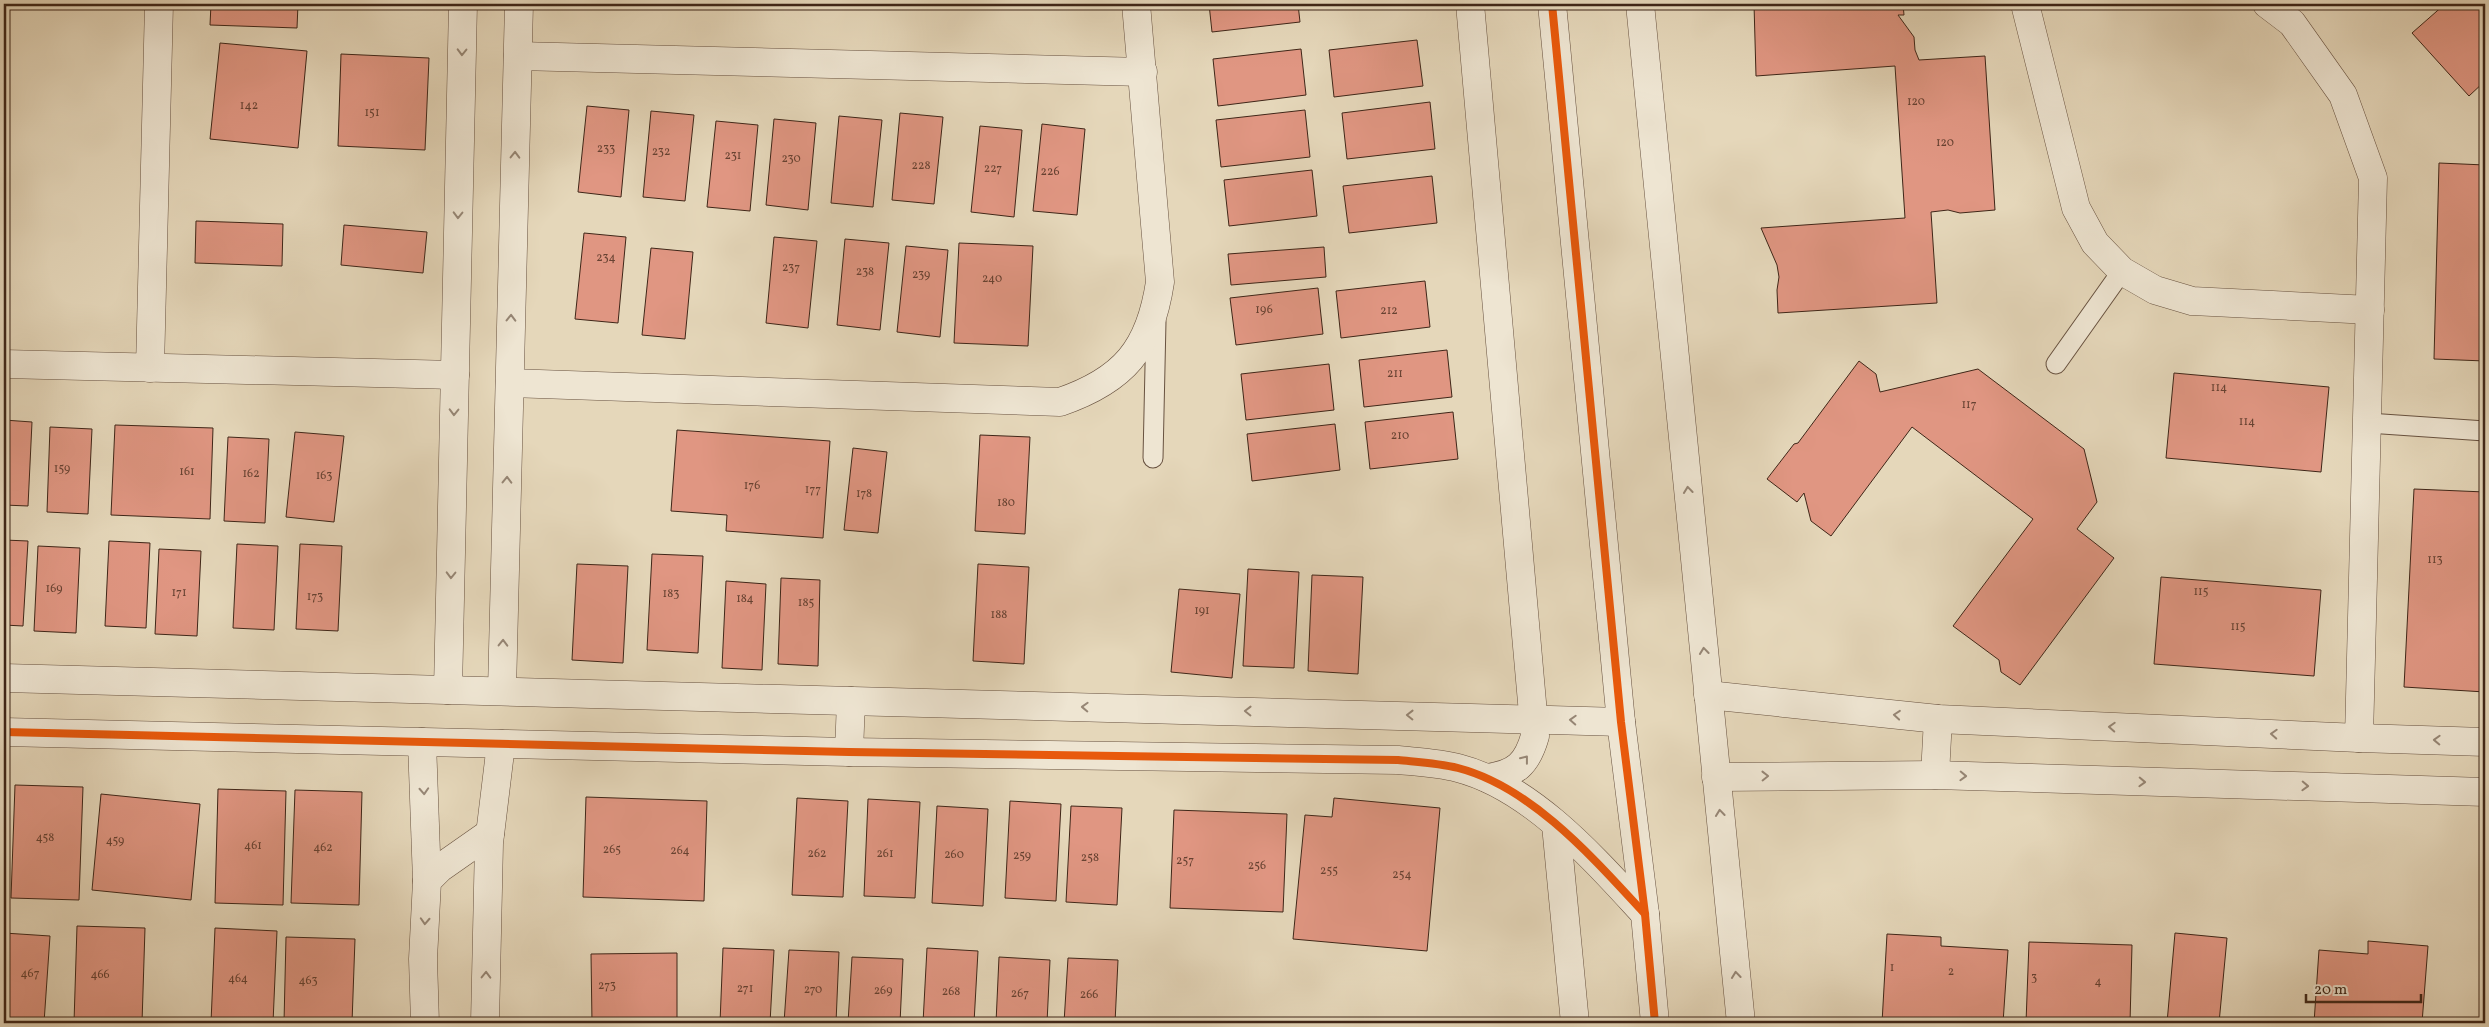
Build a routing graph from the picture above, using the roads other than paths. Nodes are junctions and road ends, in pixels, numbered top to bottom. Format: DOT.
graph roads {
  1 [pos="159,4"];
  2 [pos="463,4"];
  3 [pos="519,4"];
  4 [pos="1136,4"];
  5 [pos="1470,4"];
  6 [pos="1552,4"];
  7 [pos="1640,4"];
  8 [pos="2025,4"];
  9 [pos="2267,4"];
  10 [pos="518,56"];
  11 [pos="1143,72"];
  12 [pos="2122,271"];
  13 [pos="1156,310"];
  14 [pos="2370,310"];
  15 [pos="4,364"];
  16 [pos="2056,364"];
  17 [pos="150,368"];
  18 [pos="455,375"];
  19 [pos="510,383"];
  20 [pos="2368,423"];
  21 [pos="2485,431"];
  22 [pos="1153,458"];
  23 [pos="4,678"];
  24 [pos="448,690"];
  25 [pos="502,691"];
  26 [pos="1708,695"];
  27 [pos="851,701"];
  28 [pos="1534,718"];
  29 [pos="1938,719"];
  30 [pos="1621,722"];
  31 [pos="4,732"];
  32 [pos="2359,738"];
  33 [pos="422,742"];
  34 [pos="2485,742"];
  35 [pos="501,744"];
  36 [pos="849,752"];
  37 [pos="1935,775"];
  38 [pos="1716,777"];
  39 [pos="1487,778"];
  40 [pos="2485,792"];
  41 [pos="1556,824"];
  42 [pos="490,833"];
  43 [pos="427,881"];
  44 [pos="1644,914"];
  45 [pos="425,1023"];
  46 [pos="485,1023"];
  47 [pos="1575,1023"];
  48 [pos="1655,1023"];
  49 [pos="1741,1023"];
  1 -- 17 [label="street"];
  2 -- 18 [label="street, one-way"];
  3 -- 10 [label="street"];
  4 -- 11 [label="street"];
  5 -- 28 [label="street"];
  6 -- 30 [label="street"];
  26 -- 7 [label="street, one-way"];
  8 -- 12 [label="street"];
  9 -- 14 [label="street"];
  10 -- 11 [label="street"];
  19 -- 10 [label="street, one-way"];
  11 -- 13 [label="street"];
  12 -- 14 [label="street"];
  12 -- 16 [label="lane"];
  13 -- 19 [label="street"];
  13 -- 22 [label="lane"];
  14 -- 20 [label="street"];
  15 -- 17 [label="street"];
  17 -- 18 [label="street"];
  18 -- 24 [label="street, one-way"];
  25 -- 19 [label="street, one-way"];
  20 -- 21 [label="lane"];
  20 -- 32 [label="street"];
  23 -- 24 [label="street"];
  24 -- 25 [label="street"];
  25 -- 27 [label="street"];
  29 -- 26 [label="street, one-way"];
  26 -- 38 [label="street"];
  28 -- 27 [label="street, one-way"];
  27 -- 36 [label="street"];
  30 -- 28 [label="street, one-way"];
  39 -- 28 [label="street, one-way"];
  32 -- 29 [label="street, one-way"];
  29 -- 37 [label="street"];
  30 -- 44 [label="street"];
  31 -- 33 [label="street"];
  34 -- 32 [label="street, one-way"];
  33 -- 35 [label="street"];
  33 -- 43 [label="street, one-way"];
  35 -- 36 [label="street"];
  35 -- 42 [label="street"];
  36 -- 39 [label="street"];
  38 -- 37 [label="street, one-way"];
  37 -- 40 [label="street, one-way"];
  49 -- 38 [label="street, one-way"];
  39 -- 41 [label="street"];
  41 -- 44 [label="street"];
  41 -- 47 [label="street"];
  42 -- 43 [label="street"];
  46 -- 42 [label="street, one-way"];
  43 -- 45 [label="street, one-way"];
  44 -- 48 [label="street"];
}
